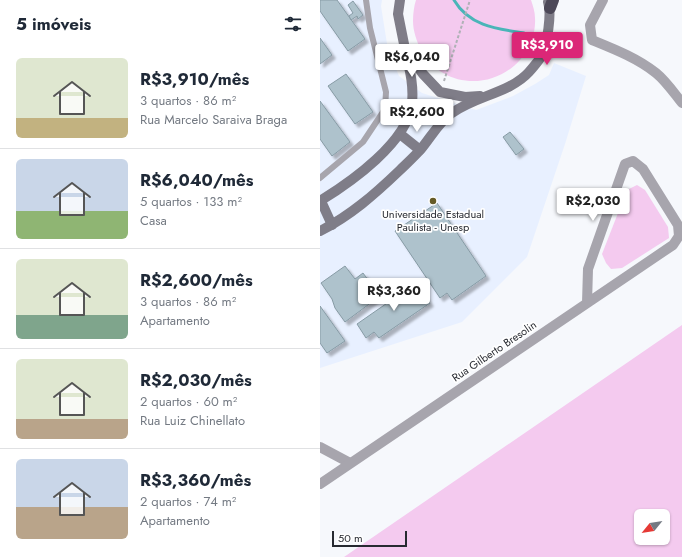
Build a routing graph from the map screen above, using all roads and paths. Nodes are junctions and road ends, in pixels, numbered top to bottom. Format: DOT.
graph roads {
  1 [pos="366,0"];
  2 [pos="400,0"];
  3 [pos="470,0"];
  4 [pos="604,0"];
  5 [pos="550,3"];
  6 [pos="404,49"];
  7 [pos="440,92"];
  8 [pos="486,96"];
  9 [pos="682,103"];
  10 [pos="400,134"];
  11 [pos="420,150"];
  12 [pos="320,178"];
  13 [pos="320,201"];
  14 [pos="332,225"];
  15 [pos="320,231"];
  16 [pos="587,303"];
  17 [pos="320,447"];
  18 [pos="350,463"];
  19 [pos="320,484"];
  1 -- 12 [label="lane"];
  2 -- 6 [label="main road"];
  3 -- 7 [label="path"];
  4 -- 9 [label="street"];
  5 -- 8 [label="main road"];
  6 -- 7 [label="main road"];
  6 -- 10 [label="main road"];
  7 -- 8 [label="main road"];
  8 -- 11 [label="main road"];
  10 -- 11 [label="main road"];
  10 -- 13 [label="main road"];
  11 -- 14 [label="main road"];
  13 -- 14 [label="main road"];
  14 -- 15 [label="main road"];
  16 -- 16 [label="street, Rua Gilberto Bresolin"];
  16 -- 18 [label="street, Rua Gilberto Bresolin"];
  17 -- 18 [label="street"];
  18 -- 19 [label="street, Rua Gilberto Bresolin"];
}
